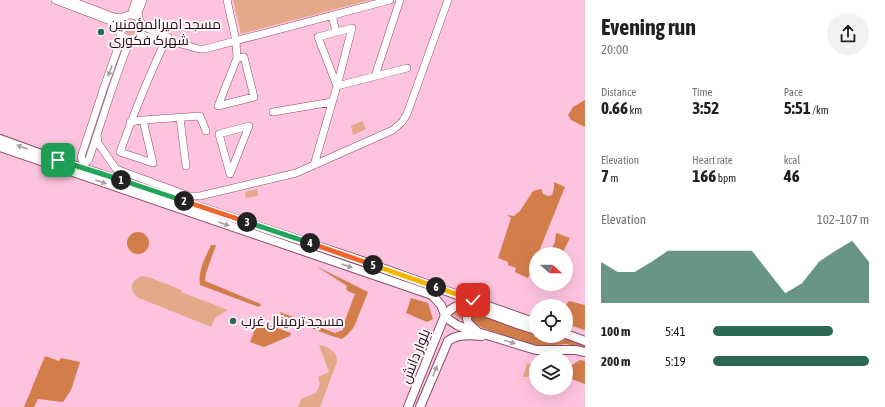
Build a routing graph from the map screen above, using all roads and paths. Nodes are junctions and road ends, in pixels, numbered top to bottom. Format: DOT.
graph roads {
  1 [pos="54,0"];
  2 [pos="69,0"];
  3 [pos="136,0"];
  4 [pos="143,0"];
  5 [pos="226,0"];
  6 [pos="390,0"];
  7 [pos="400,0"];
  8 [pos="448,0"];
  9 [pos="131,15"];
  10 [pos="332,15"];
  11 [pos="122,18"];
  12 [pos="139,19"];
  13 [pos="142,26"];
  14 [pos="119,32"];
  15 [pos="336,32"];
  16 [pos="140,34"];
  17 [pos="132,39"];
  18 [pos="168,40"];
  19 [pos="236,40"];
  20 [pos="238,58"];
  21 [pos="407,68"];
  22 [pos="375,76"];
  23 [pos="337,86"];
  24 [pos="104,87"];
  25 [pos="112,89"];
  26 [pos="332,102"];
  27 [pos="273,112"];
  28 [pos="180,118"];
  29 [pos="143,120"];
  30 [pos="130,122"];
  31 [pos="206,131"];
  32 [pos="97,134"];
  33 [pos="0,139"];
  34 [pos="85,146"];
  35 [pos="0,148"];
  36 [pos="93,148"];
  37 [pos="84,166"];
  38 [pos="186,166"];
  39 [pos="314,166"];
  40 [pos="230,174"];
  41 [pos="234,188"];
  42 [pos="476,310"];
  43 [pos="445,315"];
  44 [pos="529,320"];
  45 [pos="529,328"];
  46 [pos="477,331"];
  47 [pos="495,337"];
  48 [pos="573,337"];
  49 [pos="585,341"];
  50 [pos="585,352"];
  51 [pos="408,407"];
  52 [pos="420,407"];
  1 -- 14 [label="street"];
  2 -- 11 [label="street"];
  3 -- 9 [label="street"];
  4 -- 12 [label="street"];
  5 -- 19 [label="street"];
  6 -- 10 [label="street"];
  7 -- 22 [label="street"];
  8 -- 39 [label="street"];
  9 -- 11 [label="street"];
  9 -- 12 [label="street"];
  10 -- 15 [label="street"];
  10 -- 19 [label="street"];
  11 -- 14 [label="street"];
  12 -- 13 [label="street"];
  13 -- 16 [label="street"];
  13 -- 18 [label="street"];
  14 -- 17 [label="street"];
  14 -- 24 [label="street, one-way"];
  15 -- 23 [label="street"];
  15 -- 23 [label="street"];
  16 -- 17 [label="street"];
  16 -- 18 [label="street"];
  17 -- 25 [label="street"];
  18 -- 19 [label="street"];
  18 -- 30 [label="street"];
  19 -- 20 [label="street"];
  20 -- 20 [label="street"];
  21 -- 22 [label="street"];
  22 -- 23 [label="street"];
  23 -- 26 [label="street"];
  24 -- 25 [label="street"];
  24 -- 34 [label="street"];
  25 -- 32 [label="street"];
  26 -- 27 [label="street"];
  26 -- 39 [label="street"];
  28 -- 29 [label="street"];
  28 -- 31 [label="street"];
  28 -- 38 [label="street"];
  29 -- 30 [label="street"];
  29 -- 30 [label="street"];
  32 -- 36 [label="street"];
  32 -- 41 [label="street"];
  37 -- 33 [label="main road, one-way"];
  34 -- 36 [label="street"];
  34 -- 37 [label="street"];
  35 -- 43 [label="main road, one-way"];
  36 -- 37 [label="street"];
  37 -- 44 [label="main road"];
  39 -- 41 [label="street"];
  40 -- 40 [label="street"];
  40 -- 41 [label="street"];
  42 -- 43 [label="main road"];
  42 -- 45 [label="main road"];
  42 -- 46 [label="main road"];
  43 -- 46 [label="main road"];
  43 -- 51 [label="main road, بلوار دانش"];
  46 -- 47 [label="main road"];
  47 -- 50 [label="main road, one-way"];
  52 -- 47 [label="main road, بلوار دانش, one-way"];
  48 -- 49 [label="main road"];
}
